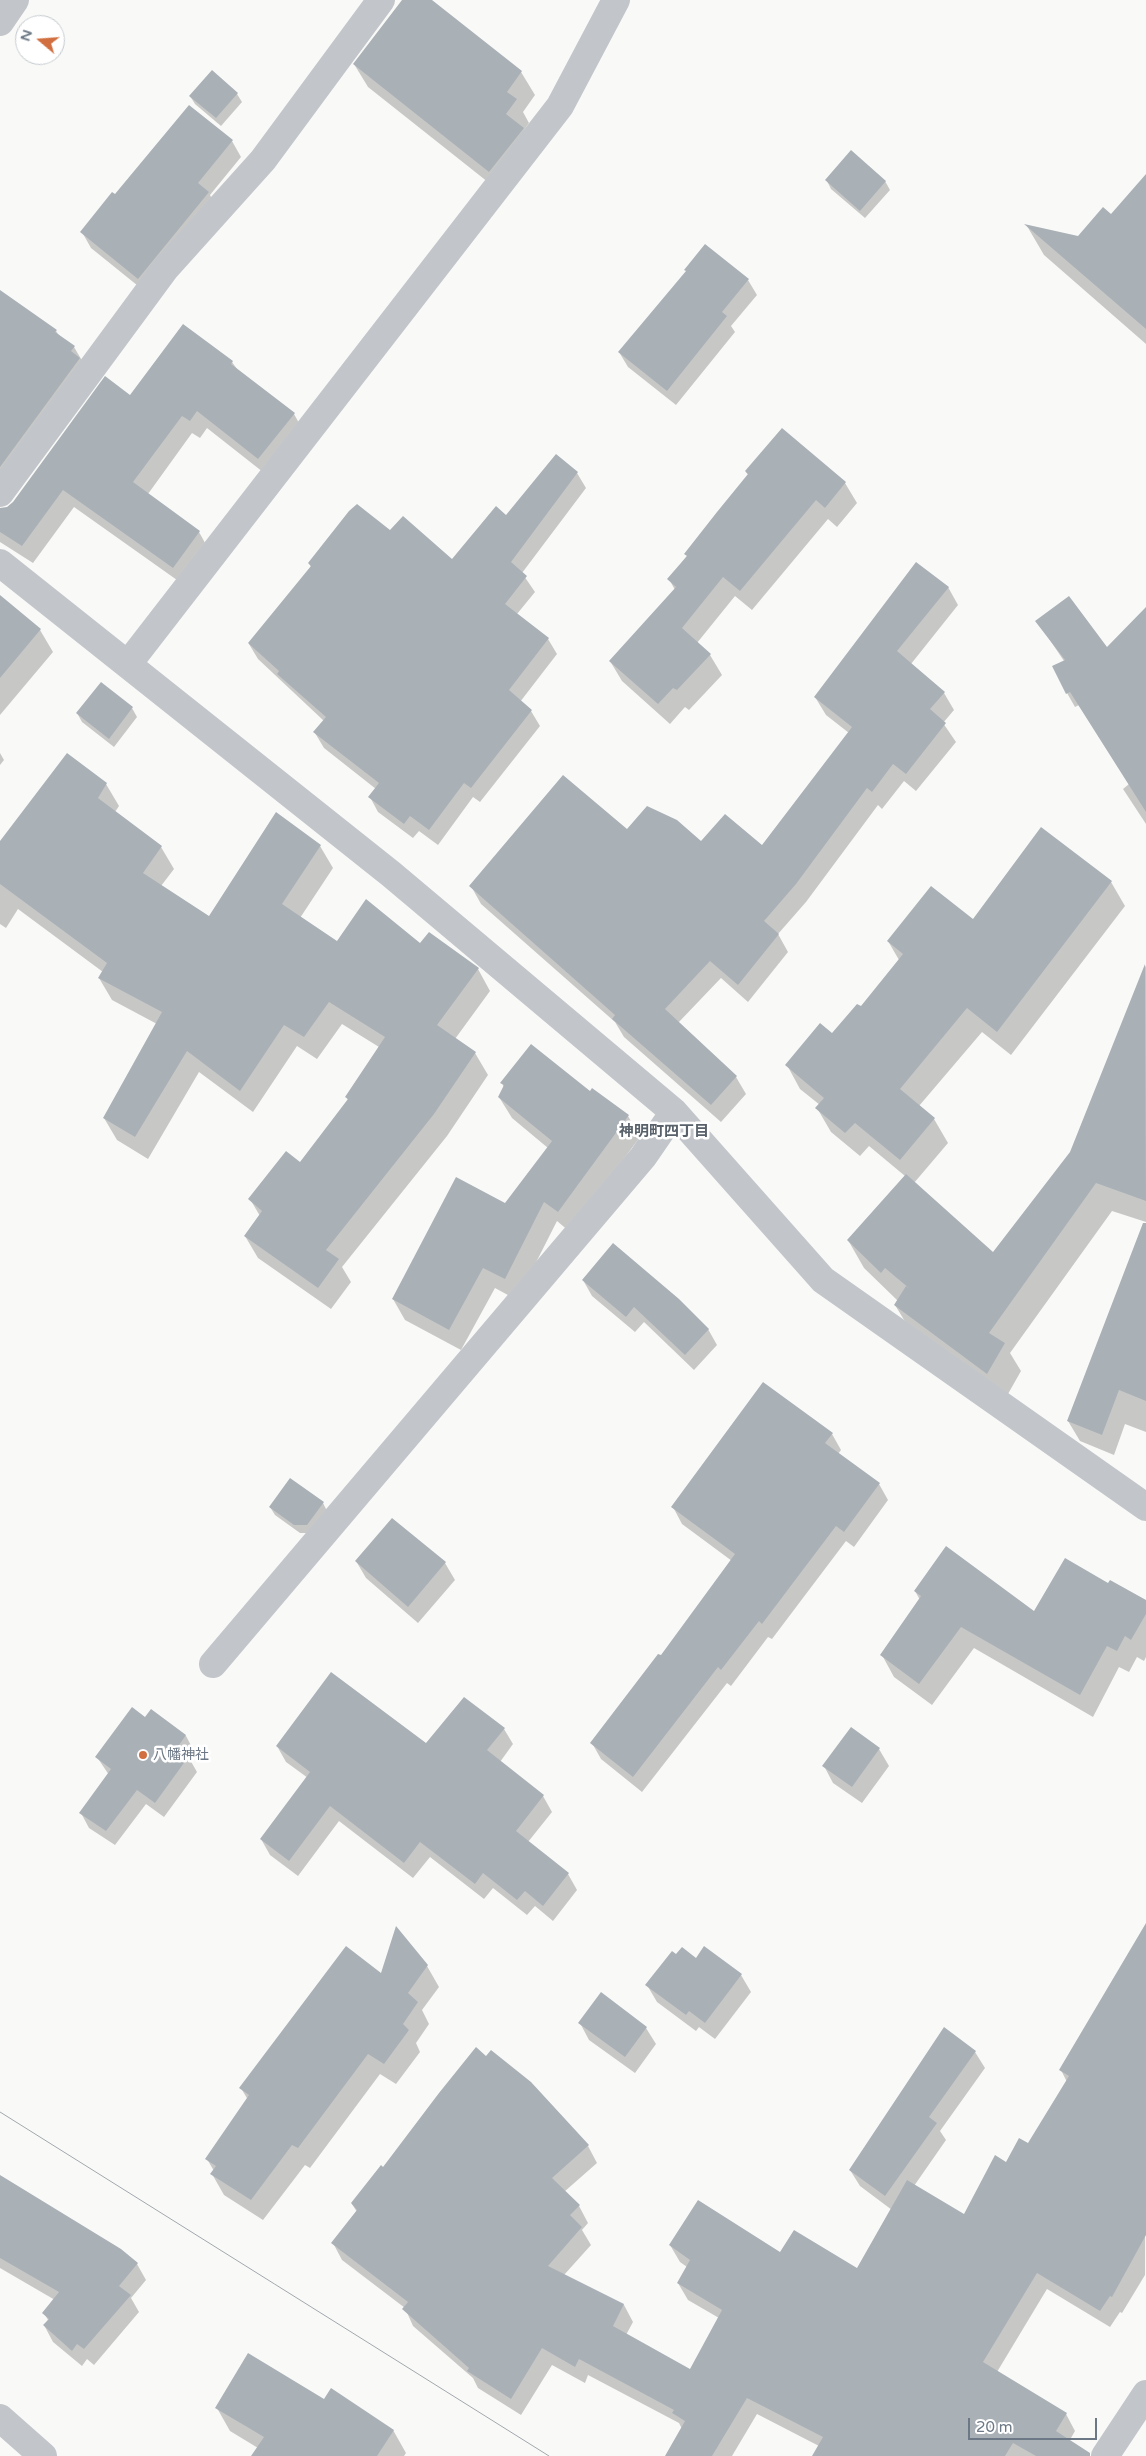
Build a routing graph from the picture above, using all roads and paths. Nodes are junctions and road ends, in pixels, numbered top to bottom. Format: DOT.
graph roads {
  1 [pos="15,0"];
  2 [pos="381,0"];
  3 [pos="616,0"];
  4 [pos="0,22"];
  5 [pos="0,493"];
  6 [pos="0,563"];
  7 [pos="128,664"];
  8 [pos="674,1112"];
  9 [pos="1146,1507"];
  10 [pos="213,1664"];
  11 [pos="1146,2394"];
  12 [pos="0,2418"];
  13 [pos="43,2456"];
  14 [pos="1105,2456"];
  1 -- 4 [label="street"];
  2 -- 5 [label="street"];
  3 -- 7 [label="street"];
  6 -- 7 [label="street"];
  7 -- 8 [label="street"];
  8 -- 9 [label="street"];
  8 -- 10 [label="street"];
  11 -- 14 [label="street"];
  12 -- 13 [label="street"];
}
